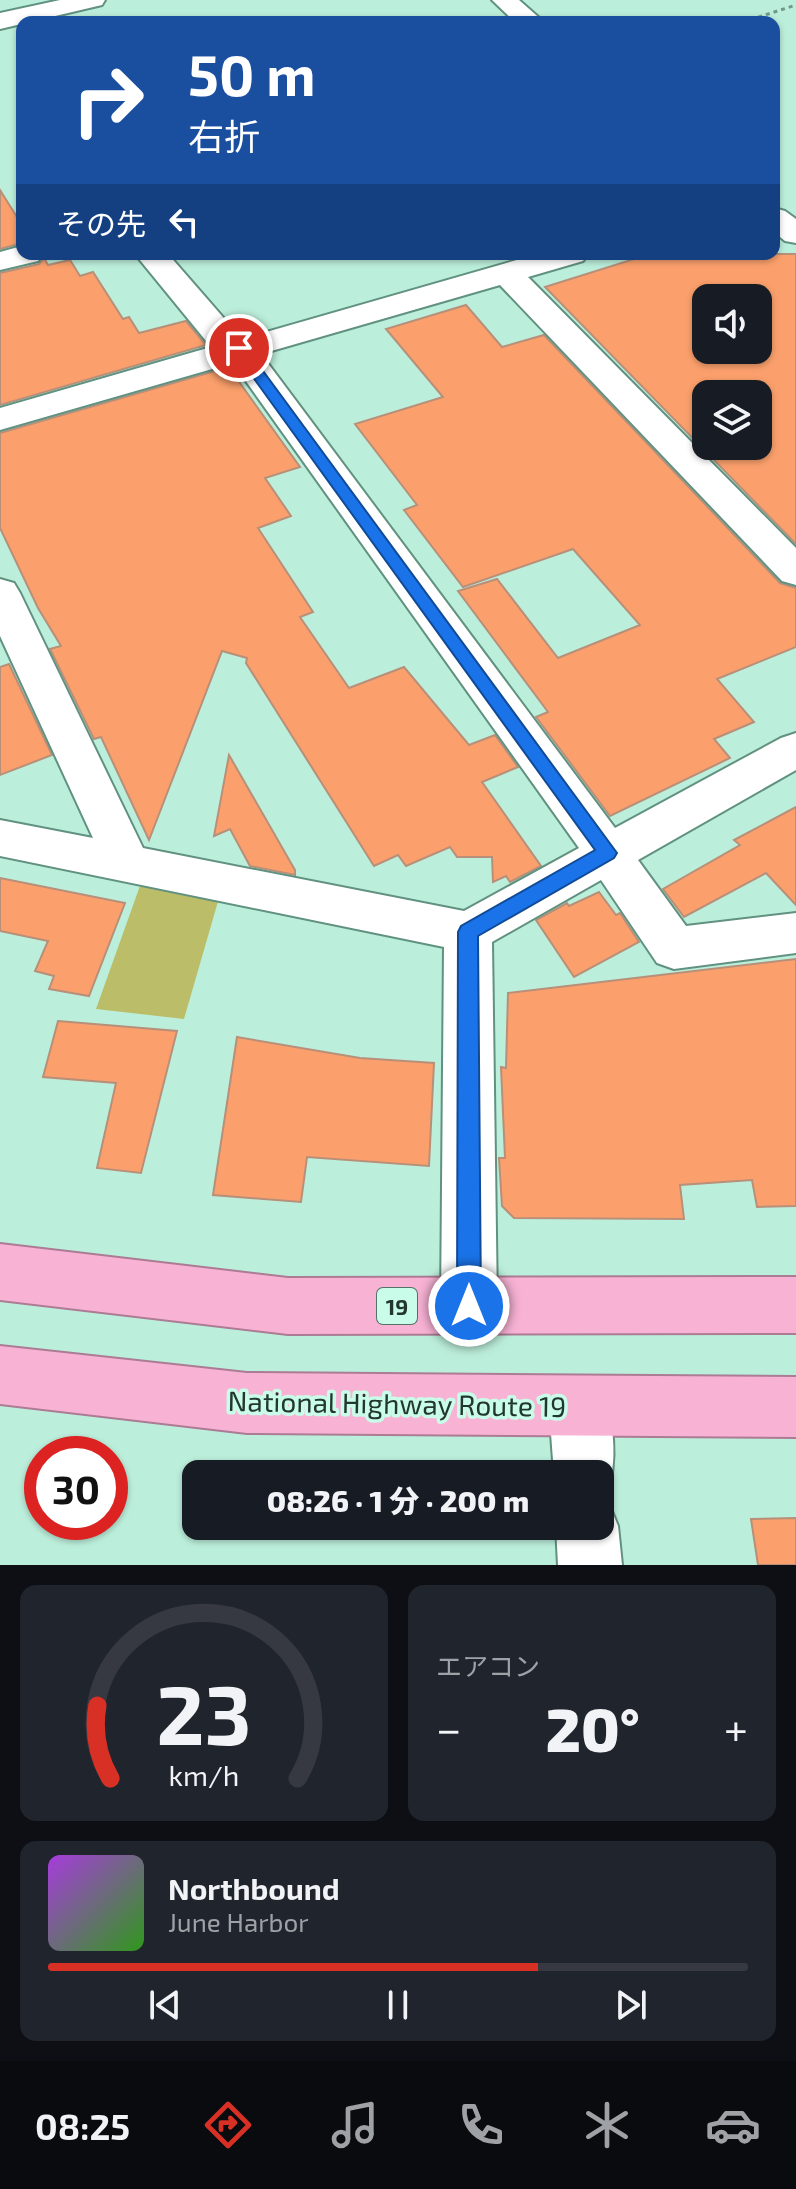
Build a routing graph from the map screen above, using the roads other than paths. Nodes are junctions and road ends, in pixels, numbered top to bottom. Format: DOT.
graph roads {
  1 [pos="93,0"];
  2 [pos="504,0"];
  3 [pos="22,16"];
  4 [pos="524,16"];
  5 [pos="780,206"];
  6 [pos="796,234"];
  7 [pos="156,260"];
  8 [pos="551,260"];
  9 [pos="506,273"];
  10 [pos="235,350"];
  11 [pos="0,419"];
  12 [pos="796,571"];
  13 [pos="0,593"];
  14 [pos="796,750"];
  15 [pos="0,838"];
  16 [pos="608,853"];
  17 [pos="128,865"];
  18 [pos="468,932"];
  19 [pos="796,933"];
  20 [pos="0,1272"];
  21 [pos="796,1305"];
  22 [pos="469,1306"];
  23 [pos="0,1375"];
  24 [pos="579,1406"];
  25 [pos="796,1407"];
  26 [pos="583,1460"];
  27 [pos="588,1540"];
  28 [pos="590,1565"];
  1 -- 3 [label="street"];
  2 -- 4 [label="street"];
  5 -- 6 [label="street"];
  7 -- 10 [label="street"];
  8 -- 9 [label="street"];
  9 -- 10 [label="street"];
  9 -- 12 [label="street"];
  10 -- 11 [label="street"];
  10 -- 16 [label="street"];
  13 -- 17 [label="street"];
  14 -- 16 [label="street"];
  15 -- 17 [label="street"];
  16 -- 18 [label="street"];
  16 -- 19 [label="street"];
  17 -- 18 [label="street"];
  18 -- 22 [label="street"];
  20 -- 22 [label="highway, 19"];
  21 -- 22 [label="highway, 19"];
  23 -- 24 [label="highway, National Highway Route 19"];
  24 -- 25 [label="highway, National Highway Route 19"];
  24 -- 26 [label="street"];
  27 -- 28 [label="street"];
}
